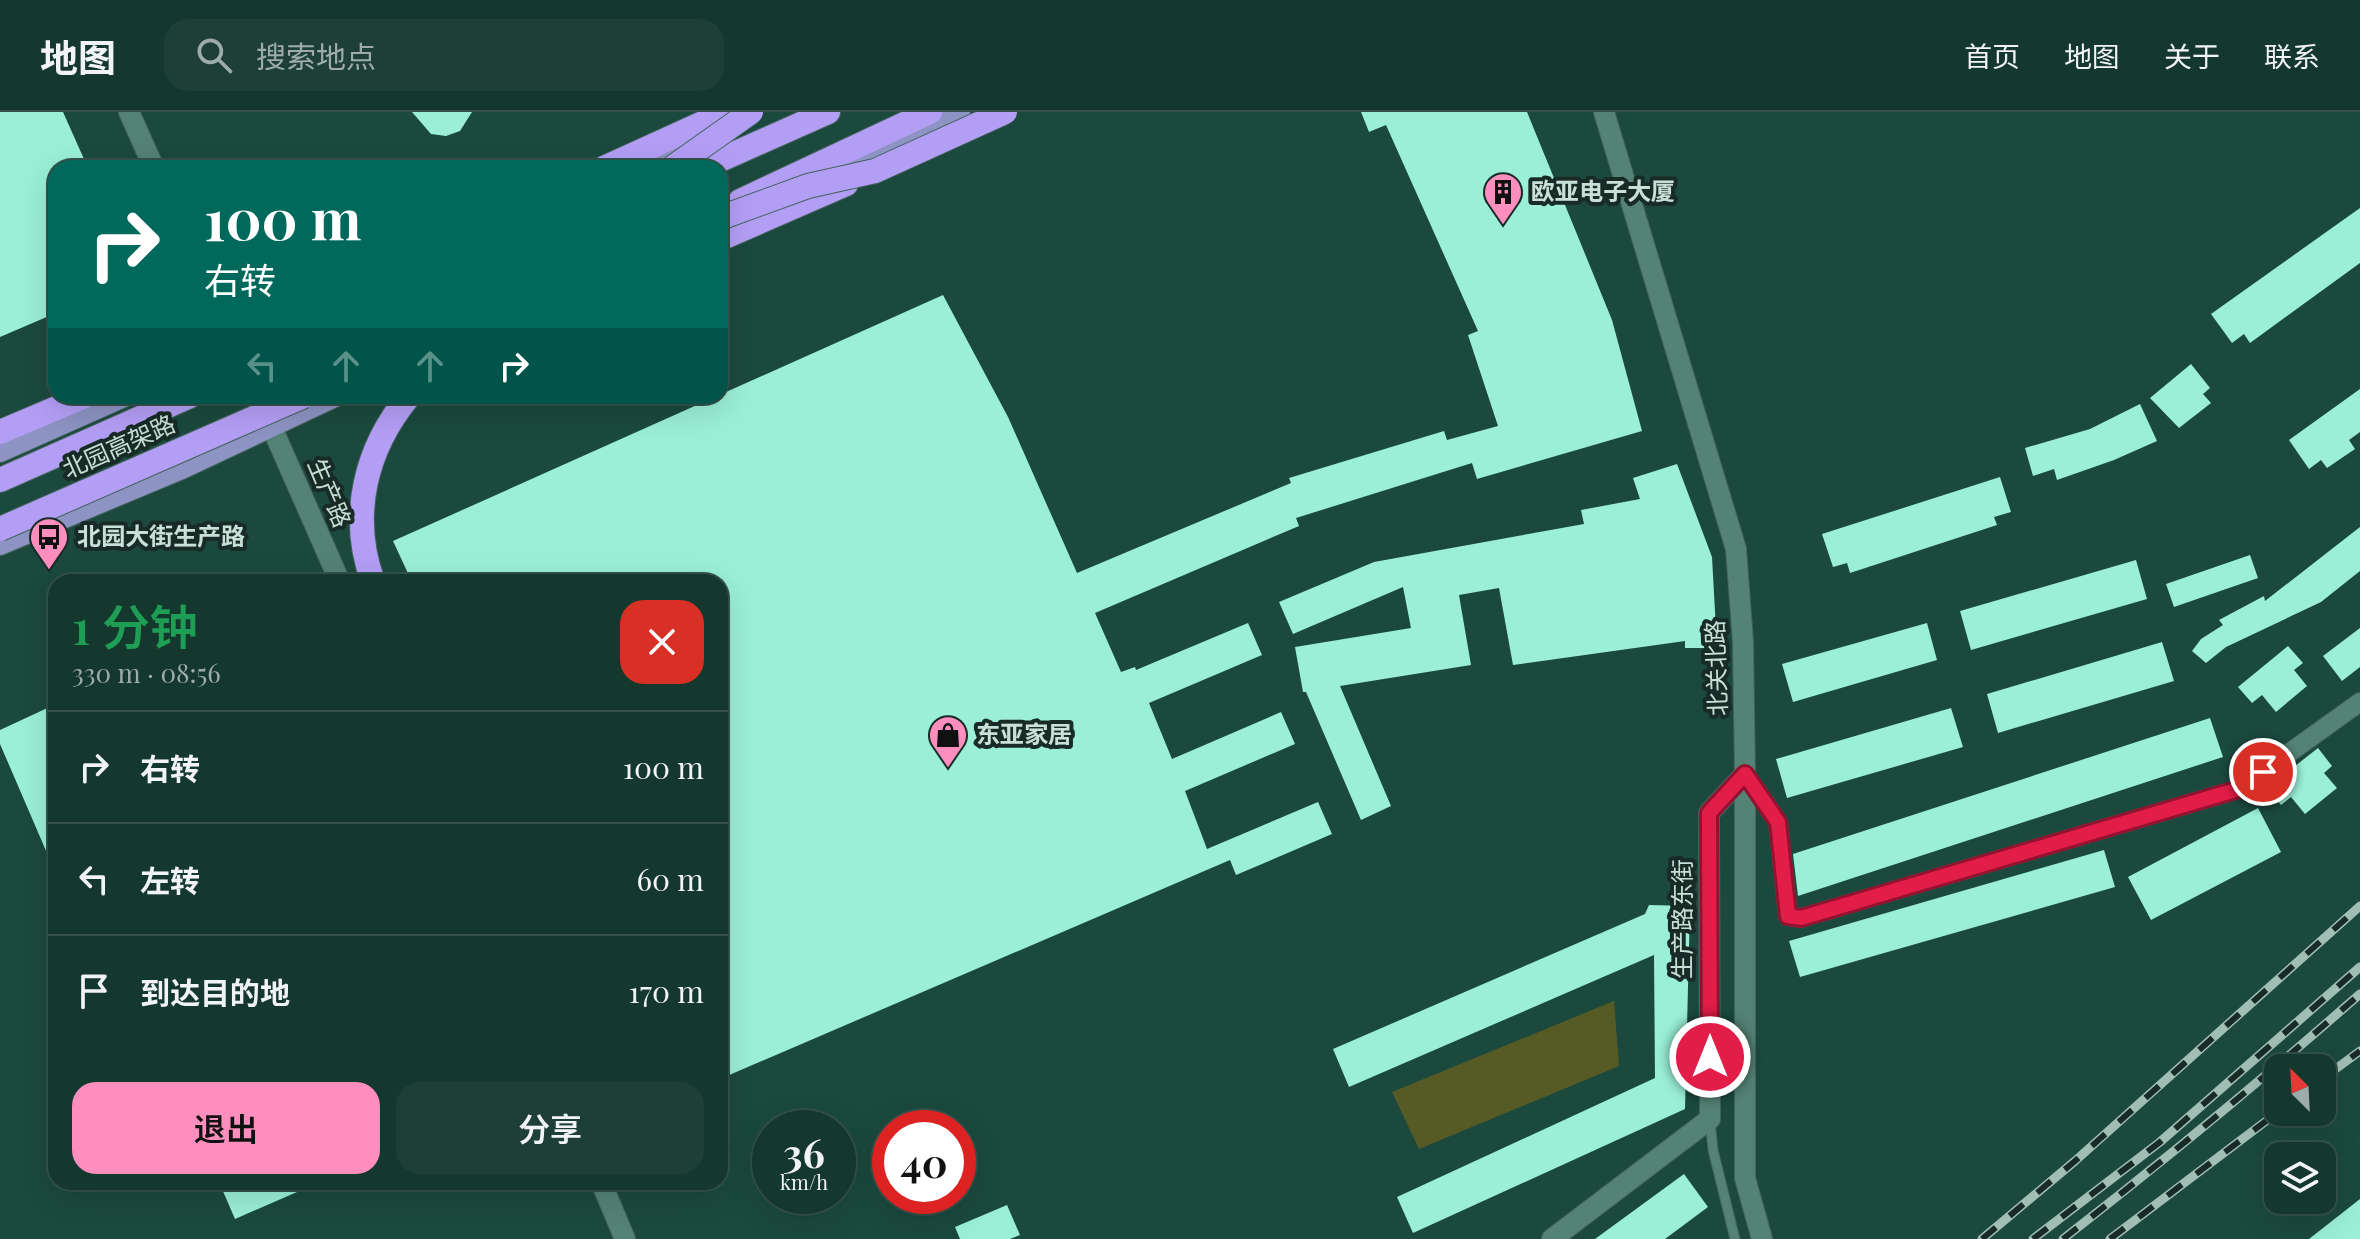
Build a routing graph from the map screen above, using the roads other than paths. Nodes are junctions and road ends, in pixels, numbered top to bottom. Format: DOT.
graph roads {
  1 [pos="129,112"];
  2 [pos="727,112"];
  3 [pos="751,112"];
  4 [pos="763,112"];
  5 [pos="828,112"];
  6 [pos="930,112"];
  7 [pos="960,112"];
  8 [pos="1604,112"];
  9 [pos="1002,113"];
  10 [pos="150,160"];
  11 [pos="622,160"];
  12 [pos="664,160"];
  13 [pos="683,160"];
  14 [pos="720,160"];
  15 [pos="875,171"];
  16 [pos="728,207"];
  17 [pos="728,216"];
  18 [pos="728,217"];
  19 [pos="728,235"];
  20 [pos="66,404"];
  21 [pos="108,404"];
  22 [pos="172,404"];
  23 [pos="262,404"];
  24 [pos="286,404"];
  25 [pos="319,404"];
  26 [pos="402,404"];
  27 [pos="272,425"];
  28 [pos="0,432"];
  29 [pos="0,452"];
  30 [pos="0,480"];
  31 [pos="0,529"];
  32 [pos="0,545"];
  33 [pos="337,574"];
  34 [pos="370,574"];
  35 [pos="2360,702"];
  36 [pos="1745,774"];
  37 [pos="1710,1119"];
  38 [pos="604,1190"];
  39 [pos="625,1239"];
  40 [pos="1552,1239"];
  41 [pos="1735,1239"];
  42 [pos="1762,1239"];
  1 -- 10 [label="street"];
  2 -- 11 [label="highway"];
  3 -- 13 [label="highway, bridge"];
  4 -- 12 [label="main road"];
  5 -- 14 [label="highway"];
  6 -- 16 [label="highway"];
  7 -- 17 [label="main road"];
  8 -- 36 [label="street, 北关北路"];
  9 -- 15 [label="highway, bridge"];
  15 -- 18 [label="highway, bridge"];
  15 -- 19 [label="highway, bridge"];
  20 -- 28 [label="highway"];
  21 -- 29 [label="main road"];
  22 -- 30 [label="highway, 北园高架路"];
  23 -- 27 [label="street, 生产路"];
  24 -- 31 [label="highway, 北园高架路, bridge"];
  25 -- 27 [label="main road"];
  26 -- 34 [label="highway"];
  27 -- 32 [label="main road"];
  27 -- 33 [label="street, 生产路"];
  35 -- 36 [label="street"];
  36 -- 37 [label="street, 生产路东街"];
  36 -- 42 [label="street, 北关北路"];
  37 -- 40 [label="street"];
  37 -- 41 [label="lane"];
  38 -- 39 [label="street"];
}
